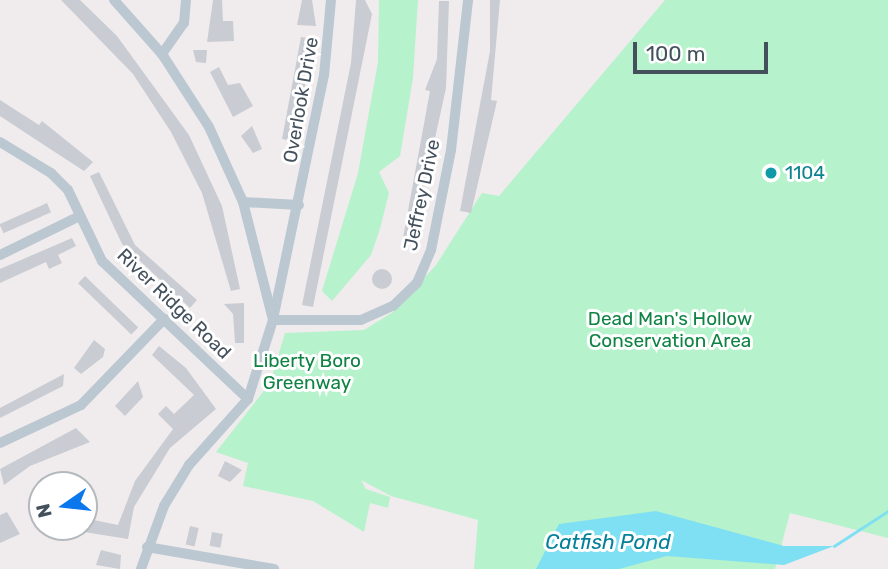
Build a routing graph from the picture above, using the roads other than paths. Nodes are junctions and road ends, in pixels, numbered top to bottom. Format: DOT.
graph roads {
  1 [pos="114,0"];
  2 [pos="186,0"];
  3 [pos="331,0"];
  4 [pos="468,0"];
  5 [pos="162,54"];
  6 [pos="0,142"];
  7 [pos="243,202"];
  8 [pos="299,205"];
  9 [pos="78,217"];
  10 [pos="0,255"];
  11 [pos="164,319"];
  12 [pos="273,320"];
  13 [pos="248,399"];
  14 [pos="0,443"];
  15 [pos="148,547"];
  16 [pos="141,569"];
  17 [pos="274,569"];
  1 -- 5 [label="street"];
  2 -- 5 [label="street"];
  3 -- 8 [label="street, Overlook Drive"];
  4 -- 12 [label="street, Jeffrey Drive"];
  5 -- 7 [label="street"];
  6 -- 9 [label="street, River Ridge Road"];
  7 -- 8 [label="street"];
  7 -- 12 [label="street"];
  8 -- 12 [label="street, Overlook Drive"];
  9 -- 10 [label="street"];
  9 -- 11 [label="street, River Ridge Road"];
  11 -- 13 [label="street, River Ridge Road"];
  11 -- 14 [label="street"];
  12 -- 13 [label="street, Overlook Drive"];
  13 -- 15 [label="street"];
  15 -- 16 [label="street"];
  15 -- 17 [label="street"];
}
